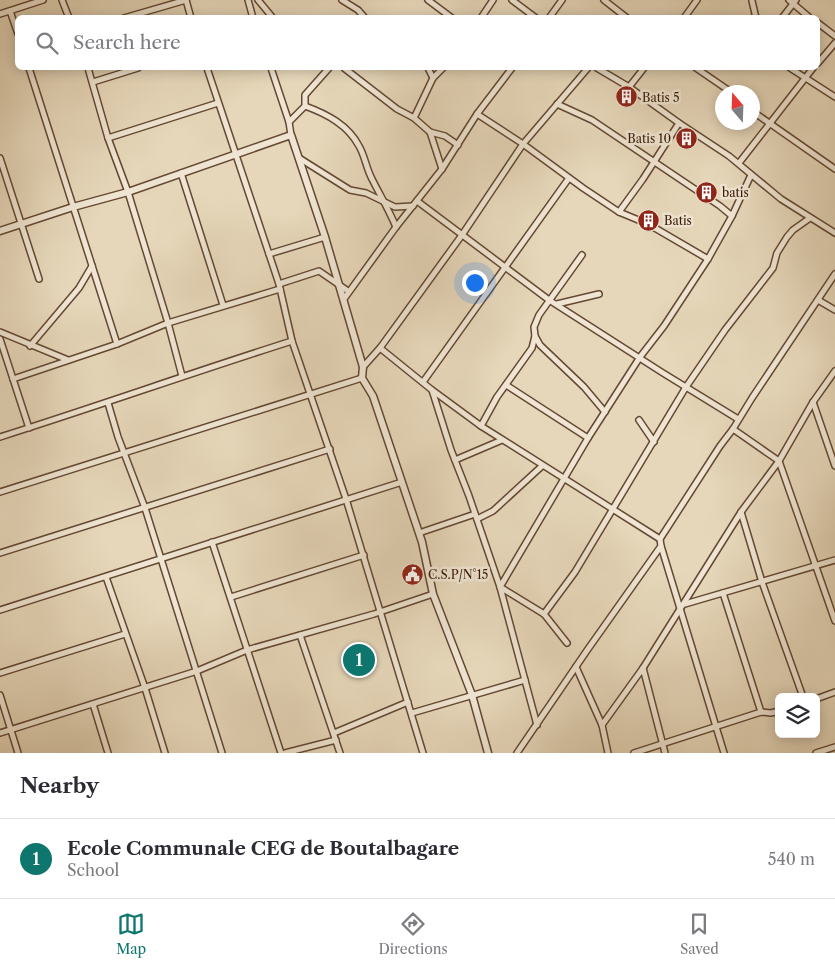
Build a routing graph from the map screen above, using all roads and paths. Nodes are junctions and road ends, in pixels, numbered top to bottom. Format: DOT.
graph roads {
  1 [pos="43,0"];
  2 [pos="62,0"];
  3 [pos="186,0"];
  4 [pos="249,0"];
  5 [pos="258,0"];
  6 [pos="342,0"];
  7 [pos="428,0"];
  8 [pos="493,0"];
  9 [pos="512,0"];
  10 [pos="562,0"];
  11 [pos="604,0"];
  12 [pos="697,0"];
  13 [pos="752,1"];
  14 [pos="792,1"];
  15 [pos="10,11"];
  16 [pos="0,14"];
  17 [pos="68,15"];
  18 [pos="134,15"];
  19 [pos="191,15"];
  20 [pos="252,15"];
  21 [pos="270,15"];
  22 [pos="362,15"];
  23 [pos="448,15"];
  24 [pos="483,15"];
  25 [pos="532,15"];
  26 [pos="551,15"];
  27 [pos="623,15"];
  28 [pos="686,15"];
  29 [pos="755,15"];
  30 [pos="784,15"];
  31 [pos="807,15"];
  32 [pos="15,25"];
  33 [pos="820,25"];
  34 [pos="835,36"];
  35 [pos="835,43"];
  36 [pos="820,61"];
  37 [pos="30,70"];
  38 [pos="89,70"];
  39 [pos="132,70"];
  40 [pos="208,70"];
  41 [pos="272,70"];
  42 [pos="326,70"];
  43 [pos="347,70"];
  44 [pos="429,70"];
  45 [pos="441,70"];
  46 [pos="510,70"];
  47 [pos="586,70"];
  48 [pos="600,70"];
  49 [pos="642,70"];
  50 [pos="699,70"];
  51 [pos="793,70"];
  52 [pos="811,70"];
  53 [pos="433,78"];
  54 [pos="805,78"];
  55 [pos="93,82"];
  56 [pos="721,85"];
  57 [pos="629,87"];
  58 [pos="835,97"];
  59 [pos="218,103"];
  60 [pos="557,104"];
  61 [pos="305,106"];
  62 [pos="477,114"];
  63 [pos="760,116"];
  64 [pos="414,118"];
  65 [pos="289,122"];
  66 [pos="770,122"];
  67 [pos="678,124"];
  68 [pos="430,132"];
  69 [pos="291,135"];
  70 [pos="108,138"];
  71 [pos="523,144"];
  72 [pos="458,145"];
  73 [pos="236,155"];
  74 [pos="0,158"];
  75 [pos="299,158"];
  76 [pos="655,162"];
  77 [pos="739,163"];
  78 [pos="442,169"];
  79 [pos="835,169"];
  80 [pos="181,173"];
  81 [pos="751,176"];
  82 [pos="569,178"];
  83 [pos="128,192"];
  84 [pos="417,201"];
  85 [pos="386,203"];
  86 [pos="413,206"];
  87 [pos="73,207"];
  88 [pos="619,212"];
  89 [pos="732,216"];
  90 [pos="810,218"];
  91 [pos="21,224"];
  92 [pos="396,227"];
  93 [pos="0,231"];
  94 [pos="835,233"];
  95 [pos="462,235"];
  96 [pos="325,236"];
  97 [pos="269,254"];
  98 [pos="582,256"];
  99 [pos="708,259"];
  100 [pos="92,266"];
  101 [pos="507,267"];
  102 [pos="835,274"];
  103 [pos="39,279"];
  104 [pos="339,284"];
  105 [pos="279,286"];
  106 [pos="348,291"];
  107 [pos="599,294"];
  108 [pos="344,299"];
  109 [pos="549,300"];
  110 [pos="818,300"];
  111 [pos="557,304"];
  112 [pos="223,305"];
  113 [pos="835,310"];
  114 [pos="168,323"];
  115 [pos="0,332"];
  116 [pos="535,336"];
  117 [pos="0,339"];
  118 [pos="292,341"];
  119 [pos="117,344"];
  120 [pos="30,346"];
  121 [pos="380,348"];
  122 [pos="640,357"];
  123 [pos="68,360"];
  124 [pos="364,367"];
  125 [pos="835,371"];
  126 [pos="182,376"];
  127 [pos="362,378"];
  128 [pos="13,379"];
  129 [pos="424,382"];
  130 [pos="506,385"];
  131 [pos="686,387"];
  132 [pos="432,390"];
  133 [pos="310,396"];
  134 [pos="813,402"];
  135 [pos="108,403"];
  136 [pos="605,412"];
  137 [pos="738,419"];
  138 [pos="639,420"];
  139 [pos="481,426"];
  140 [pos="29,428"];
  141 [pos="733,429"];
  142 [pos="0,437"];
  143 [pos="588,438"];
  144 [pos="502,440"];
  145 [pos="654,442"];
  146 [pos="330,449"];
  147 [pos="125,453"];
  148 [pos="834,458"];
  149 [pos="455,460"];
  150 [pos="779,461"];
  151 [pos="542,466"];
  152 [pos="835,466"];
  153 [pos="564,480"];
  154 [pos="402,482"];
  155 [pos="0,492"];
  156 [pos="346,499"];
  157 [pos="144,508"];
  158 [pos="612,508"];
  159 [pos="740,512"];
  160 [pos="476,516"];
  161 [pos="419,532"];
  162 [pos="660,539"];
  163 [pos="212,542"];
  164 [pos="661,546"];
  165 [pos="0,553"];
  166 [pos="364,556"];
  167 [pos="160,559"];
  168 [pos="835,560"];
  169 [pos="816,566"];
  170 [pos="106,577"];
  171 [pos="762,582"];
  172 [pos="500,587"];
  173 [pos="723,593"];
  174 [pos="433,594"];
  175 [pos="231,597"];
  176 [pos="685,604"];
  177 [pos="680,609"];
  178 [pos="0,610"];
  179 [pos="381,611"];
  180 [pos="544,614"];
  181 [pos="835,621"];
  182 [pos="125,634"];
  183 [pos="300,635"];
  184 [pos="567,643"];
  185 [pos="248,650"];
  186 [pos="576,668"];
  187 [pos="643,668"];
  188 [pos="197,671"];
  189 [pos="0,673"];
  190 [pos="525,680"];
  191 [pos="144,688"];
  192 [pos="835,692"];
  193 [pos="802,693"];
  194 [pos="0,695"];
  195 [pos="472,695"];
  196 [pos="820,698"];
  197 [pos="408,702"];
  198 [pos="93,704"];
  199 [pos="761,712"];
  200 [pos="775,712"];
  201 [pos="412,713"];
  202 [pos="536,724"];
  203 [pos="602,725"];
  204 [pos="715,726"];
  205 [pos="11,730"];
  206 [pos="0,733"];
  207 [pos="334,733"];
  208 [pos="336,740"];
  209 [pos="663,744"];
  210 [pos="835,747"];
  211 [pos="18,753"];
  212 [pos="108,753"];
  213 [pos="165,753"];
  214 [pos="222,753"];
  215 [pos="280,753"];
  216 [pos="285,753"];
  217 [pos="340,753"];
  218 [pos="424,753"];
  219 [pos="488,753"];
  220 [pos="517,753"];
  221 [pos="608,753"];
  222 [pos="634,753"];
  223 [pos="665,753"];
  224 [pos="724,753"];
  225 [pos="816,753"];
  1 -- 15 [label="street"];
  2 -- 17 [label="street"];
  3 -- 18 [label="street"];
  3 -- 19 [label="street"];
  4 -- 20 [label="street"];
  5 -- 21 [label="street"];
  6 -- 22 [label="street"];
  7 -- 23 [label="street"];
  8 -- 24 [label="street"];
  9 -- 25 [label="street"];
  10 -- 26 [label="street"];
  11 -- 27 [label="street"];
  12 -- 28 [label="street"];
  13 -- 29 [label="street"];
  14 -- 30 [label="street"];
  14 -- 31 [label="street"];
  15 -- 16 [label="street"];
  15 -- 32 [label="street"];
  33 -- 34 [label="street"];
  35 -- 36 [label="street"];
  37 -- 87 [label="street"];
  38 -- 55 [label="street"];
  39 -- 55 [label="street"];
  40 -- 59 [label="street"];
  41 -- 65 [label="street"];
  42 -- 61 [label="street"];
  43 -- 64 [label="street"];
  44 -- 53 [label="street"];
  45 -- 53 [label="street"];
  46 -- 62 [label="street"];
  47 -- 60 [label="street"];
  48 -- 57 [label="street"];
  49 -- 57 [label="street"];
  50 -- 56 [label="street"];
  51 -- 54 [label="street"];
  52 -- 54 [label="street"];
  53 -- 64 [label="street"];
  54 -- 58 [label="street"];
  54 -- 66 [label="street"];
  55 -- 70 [label="street"];
  57 -- 67 [label="street"];
  59 -- 70 [label="street"];
  59 -- 73 [label="street"];
  60 -- 71 [label="street"];
  60 -- 76 [label="street"];
  61 -- 65 [label="street"];
  61 -- 85 [label="street"];
  62 -- 71 [label="street"];
  62 -- 72 [label="street"];
  63 -- 66 [label="street"];
  64 -- 68 [label="street"];
  65 -- 69 [label="street"];
  66 -- 77 [label="street"];
  66 -- 79 [label="street"];
  67 -- 76 [label="street"];
  67 -- 77 [label="street"];
  68 -- 72 [label="street"];
  68 -- 78 [label="street"];
  69 -- 73 [label="street"];
  69 -- 75 [label="street"];
  70 -- 83 [label="street"];
  71 -- 82 [label="street"];
  71 -- 95 [label="street"];
  72 -- 78 [label="street"];
  73 -- 80 [label="street"];
  73 -- 97 [label="street"];
  74 -- 91 [label="street"];
  75 -- 85 [label="street"];
  75 -- 96 [label="street"];
  76 -- 88 [label="street"];
  76 -- 89 [label="street"];
  77 -- 81 [label="street"];
  78 -- 84 [label="street"];
  80 -- 83 [label="street"];
  80 -- 112 [label="street"];
  81 -- 89 [label="street"];
  81 -- 90 [label="street"];
  82 -- 88 [label="street"];
  82 -- 101 [label="street"];
  83 -- 87 [label="street"];
  83 -- 114 [label="street"];
  84 -- 86 [label="street"];
  84 -- 95 [label="street"];
  85 -- 86 [label="street"];
  85 -- 92 [label="street"];
  86 -- 92 [label="street"];
  87 -- 91 [label="street"];
  87 -- 100 [label="street"];
  88 -- 99 [label="street"];
  89 -- 99 [label="street"];
  90 -- 94 [label="street"];
  90 -- 131 [label="street"];
  91 -- 93 [label="street"];
  91 -- 103 [label="street"];
  92 -- 106 [label="street"];
  95 -- 101 [label="street"];
  95 -- 121 [label="street"];
  96 -- 97 [label="street"];
  96 -- 104 [label="street"];
  97 -- 105 [label="street"];
  98 -- 109 [label="street"];
  99 -- 122 [label="street"];
  100 -- 119 [label="street"];
  100 -- 120 [label="street"];
  101 -- 109 [label="street"];
  101 -- 129 [label="street"];
  102 -- 110 [label="street"];
  104 -- 105 [label="street"];
  104 -- 106 [label="street"];
  104 -- 108 [label="street"];
  105 -- 112 [label="street"];
  105 -- 118 [label="street"];
  106 -- 108 [label="street"];
  107 -- 111 [label="street"];
  108 -- 124 [label="street"];
  109 -- 111 [label="street"];
  109 -- 116 [label="street"];
  110 -- 113 [label="street"];
  110 -- 137 [label="street"];
  111 -- 122 [label="street"];
  112 -- 114 [label="street"];
  114 -- 119 [label="street"];
  114 -- 126 [label="street"];
  115 -- 120 [label="street"];
  116 -- 130 [label="street"];
  116 -- 136 [label="street"];
  117 -- 128 [label="street"];
  118 -- 126 [label="street"];
  118 -- 133 [label="street"];
  119 -- 123 [label="street"];
  120 -- 123 [label="street"];
  121 -- 124 [label="street"];
  121 -- 129 [label="street"];
  122 -- 131 [label="street"];
  122 -- 136 [label="street"];
  123 -- 128 [label="street"];
  124 -- 127 [label="street"];
  125 -- 134 [label="street"];
  126 -- 135 [label="street"];
  127 -- 133 [label="street"];
  127 -- 154 [label="street"];
  128 -- 140 [label="street"];
  129 -- 132 [label="street"];
  130 -- 139 [label="street"];
  130 -- 143 [label="street"];
  131 -- 137 [label="street"];
  131 -- 145 [label="street"];
  132 -- 139 [label="street"];
  132 -- 149 [label="street"];
  133 -- 146 [label="street"];
  133 -- 147 [label="street"];
  134 -- 148 [label="street"];
  134 -- 150 [label="street"];
  135 -- 140 [label="street"];
  135 -- 147 [label="street"];
  136 -- 143 [label="street"];
  137 -- 141 [label="street"];
  138 -- 145 [label="street"];
  139 -- 144 [label="street"];
  140 -- 142 [label="street"];
  141 -- 150 [label="street"];
  141 -- 162 [label="street"];
  143 -- 153 [label="street"];
  144 -- 149 [label="street"];
  144 -- 151 [label="street"];
  145 -- 158 [label="street"];
  146 -- 156 [label="street"];
  146 -- 157 [label="street"];
  147 -- 155 [label="street"];
  147 -- 157 [label="street"];
  148 -- 152 [label="street"];
  149 -- 160 [label="street"];
  150 -- 159 [label="street"];
  150 -- 169 [label="street"];
  151 -- 153 [label="street"];
  151 -- 160 [label="street"];
  153 -- 158 [label="street"];
  153 -- 172 [label="street"];
  154 -- 156 [label="street"];
  154 -- 161 [label="street"];
  156 -- 163 [label="street"];
  156 -- 166 [label="street"];
  157 -- 165 [label="street"];
  157 -- 167 [label="street"];
  158 -- 162 [label="street"];
  158 -- 180 [label="street"];
  159 -- 171 [label="street"];
  159 -- 176 [label="street"];
  160 -- 161 [label="street"];
  160 -- 172 [label="street"];
  161 -- 174 [label="street"];
  162 -- 164 [label="street"];
  163 -- 167 [label="street"];
  163 -- 175 [label="street"];
  164 -- 177 [label="street"];
  164 -- 186 [label="street"];
  166 -- 175 [label="street"];
  166 -- 179 [label="street"];
  167 -- 170 [label="street"];
  167 -- 188 [label="street"];
  168 -- 169 [label="street"];
  169 -- 171 [label="street"];
  169 -- 181 [label="street"];
  170 -- 178 [label="street"];
  170 -- 182 [label="street"];
  171 -- 173 [label="street"];
  171 -- 193 [label="street"];
  172 -- 180 [label="street"];
  172 -- 190 [label="street"];
  173 -- 176 [label="street"];
  173 -- 199 [label="street"];
  174 -- 179 [label="street"];
  174 -- 195 [label="street"];
  175 -- 185 [label="street"];
  176 -- 177 [label="street"];
  177 -- 187 [label="street"];
  177 -- 204 [label="street"];
  179 -- 183 [label="street"];
  179 -- 197 [label="street"];
  180 -- 184 [label="street"];
  182 -- 189 [label="street"];
  182 -- 191 [label="street"];
  183 -- 185 [label="street"];
  183 -- 207 [label="street"];
  185 -- 188 [label="street"];
  185 -- 215 [label="street"];
  186 -- 202 [label="street"];
  186 -- 203 [label="street"];
  187 -- 203 [label="street"];
  187 -- 209 [label="street"];
  188 -- 191 [label="street"];
  188 -- 214 [label="street"];
  190 -- 195 [label="street"];
  190 -- 202 [label="street"];
  191 -- 198 [label="street"];
  191 -- 213 [label="street"];
  192 -- 196 [label="street"];
  194 -- 205 [label="street"];
  195 -- 201 [label="street"];
  195 -- 219 [label="street"];
  197 -- 201 [label="street"];
  197 -- 207 [label="street"];
  198 -- 205 [label="street"];
  198 -- 212 [label="street"];
  199 -- 200 [label="street"];
  199 -- 204 [label="street"];
  201 -- 218 [label="street"];
  202 -- 220 [label="street"];
  203 -- 221 [label="street"];
  204 -- 209 [label="street"];
  204 -- 224 [label="street"];
  205 -- 206 [label="street"];
  205 -- 211 [label="street"];
  207 -- 208 [label="street"];
  208 -- 216 [label="street"];
  208 -- 217 [label="street"];
  209 -- 222 [label="street"];
  209 -- 223 [label="street"];
  210 -- 225 [label="street"];
}
